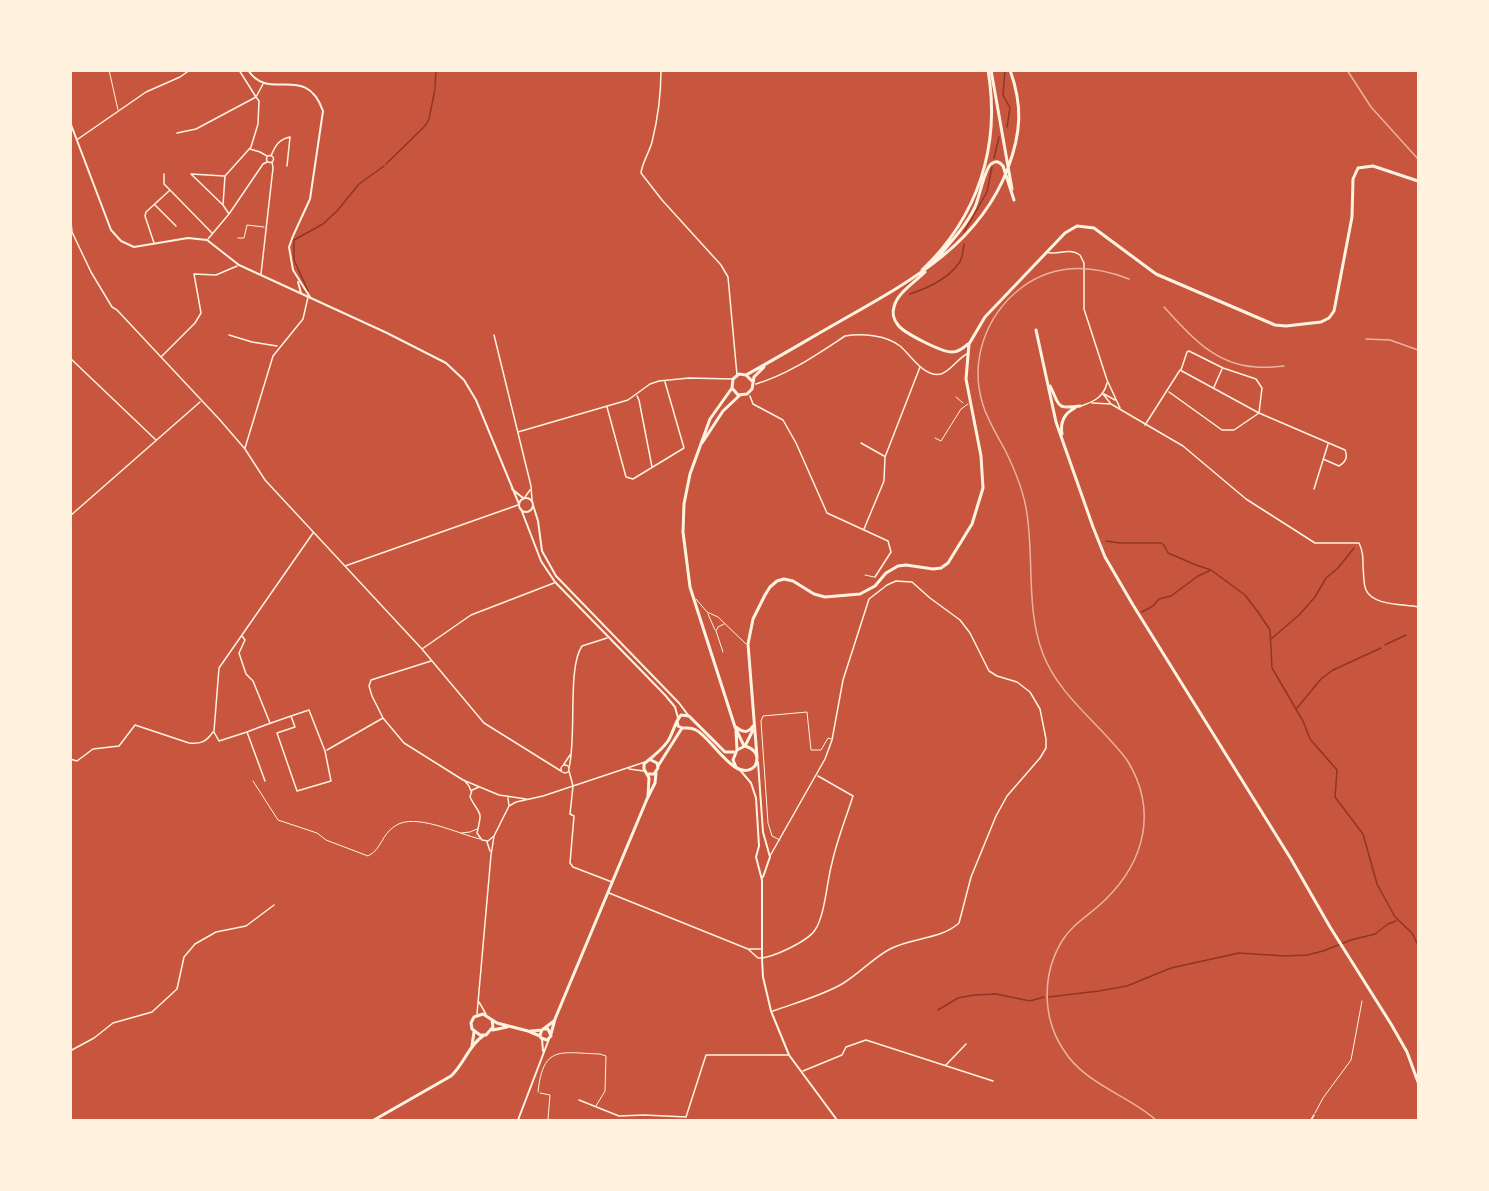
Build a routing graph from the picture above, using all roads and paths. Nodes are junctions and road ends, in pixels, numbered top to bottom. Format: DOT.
graph roads {
  1 [pos="109,70"];
  2 [pos="190,70"];
  3 [pos="239,70"];
  4 [pos="248,70"];
  5 [pos="661,70"];
  6 [pos="989,70"];
  7 [pos="1010,71"];
  8 [pos="263,84"];
  9 [pos="256,97"];
  10 [pos="118,110"];
  11 [pos="70,122"];
  12 [pos="177,133"];
  13 [pos="77,140"];
  14 [pos="249,149"];
  15 [pos="271,156"];
  16 [pos="268,157"];
  17 [pos="267,162"];
  18 [pos="272,162"];
  19 [pos="287,166"];
  20 [pos="164,174"];
  21 [pos="225,176"];
  22 [pos="1419,182"];
  23 [pos="170,190"];
  24 [pos="155,204"];
  25 [pos="223,205"];
  26 [pos="70,212"];
  27 [pos="229,214"];
  28 [pos="176,226"];
  29 [pos="266,227"];
  30 [pos="213,233"];
  31 [pos="238,238"];
  32 [pos="207,240"];
  33 [pos="154,244"];
  34 [pos="1045,252"];
  35 [pos="239,265"];
  36 [pos="929,268"];
  37 [pos="918,274"];
  38 [pos="261,275"];
  39 [pos="298,279"];
  40 [pos="299,285"];
  41 [pos="304,288"];
  42 [pos="294,290"];
  43 [pos="301,294"];
  44 [pos="310,298"];
  45 [pos="1036,330"];
  46 [pos="229,334"];
  47 [pos="494,335"];
  48 [pos="969,344"];
  49 [pos="279,346"];
  50 [pos="967,354"];
  51 [pos="70,358"];
  52 [pos="160,358"];
  53 [pos="765,366"];
  54 [pos="920,367"];
  55 [pos="1222,368"];
  56 [pos="1180,370"];
  57 [pos="737,375"];
  58 [pos="747,375"];
  59 [pos="733,379"];
  60 [pos="1107,380"];
  61 [pos="664,381"];
  62 [pos="1047,382"];
  63 [pos="754,383"];
  64 [pos="1213,387"];
  65 [pos="732,388"];
  66 [pos="1168,392"];
  67 [pos="1103,394"];
  68 [pos="740,395"];
  69 [pos="636,396"];
  70 [pos="750,396"];
  71 [pos="956,398"];
  72 [pos="201,401"];
  73 [pos="1116,401"];
  74 [pos="1091,403"];
  75 [pos="967,404"];
  76 [pos="1111,405"];
  77 [pos="1080,406"];
  78 [pos="607,407"];
  79 [pos="1121,409"];
  80 [pos="1258,413"];
  81 [pos="1145,426"];
  82 [pos="518,432"];
  83 [pos="935,438"];
  84 [pos="1061,439"];
  85 [pos="156,440"];
  86 [pos="861,443"];
  87 [pos="1328,443"];
  88 [pos="700,447"];
  89 [pos="245,449"];
  90 [pos="885,457"];
  91 [pos="1323,459"];
  92 [pos="652,467"];
  93 [pos="511,486"];
  94 [pos="531,486"];
  95 [pos="1314,489"];
  96 [pos="524,498"];
  97 [pos="532,500"];
  98 [pos="519,504"];
  99 [pos="533,506"];
  100 [pos="521,509"];
  101 [pos="70,516"];
  102 [pos="864,530"];
  103 [pos="314,532"];
  104 [pos="345,566"];
  105 [pos="865,575"];
  106 [pos="875,578"];
  107 [pos="555,582"];
  108 [pos="694,600"];
  109 [pos="1419,607"];
  110 [pos="707,612"];
  111 [pos="726,624"];
  112 [pos="716,631"];
  113 [pos="242,635"];
  114 [pos="608,637"];
  115 [pos="748,645"];
  116 [pos="422,649"];
  117 [pos="723,652"];
  118 [pos="432,661"];
  119 [pos="291,716"];
  120 [pos="689,717"];
  121 [pos="383,718"];
  122 [pos="678,719"];
  123 [pos="270,723"];
  124 [pos="754,725"];
  125 [pos="688,727"];
  126 [pos="735,727"];
  127 [pos="682,728"];
  128 [pos="214,731"];
  129 [pos="247,732"];
  130 [pos="831,740"];
  131 [pos="745,746"];
  132 [pos="325,751"];
  133 [pos="571,751"];
  134 [pos="736,751"];
  135 [pos="70,759"];
  136 [pos="757,759"];
  137 [pos="651,760"];
  138 [pos="646,762"];
  139 [pos="554,766"];
  140 [pos="563,766"];
  141 [pos="658,766"];
  142 [pos="736,767"];
  143 [pos="625,769"];
  144 [pos="569,770"];
  145 [pos="740,770"];
  146 [pos="563,772"];
  147 [pos="645,772"];
  148 [pos="656,773"];
  149 [pos="817,776"];
  150 [pos="570,779"];
  151 [pos="464,780"];
  152 [pos="254,781"];
  153 [pos="265,781"];
  154 [pos="573,786"];
  155 [pos="480,787"];
  156 [pos="471,792"];
  157 [pos="506,797"];
  158 [pos="647,798"];
  159 [pos="526,799"];
  160 [pos="509,806"];
  161 [pos="477,829"];
  162 [pos="459,833"];
  163 [pos="494,836"];
  164 [pos="480,839"];
  165 [pos="780,840"];
  166 [pos="486,841"];
  167 [pos="758,852"];
  168 [pos="768,852"];
  169 [pos="491,855"];
  170 [pos="770,857"];
  171 [pos="758,862"];
  172 [pos="768,862"];
  173 [pos="762,880"];
  174 [pos="613,883"];
  175 [pos="608,893"];
  176 [pos="274,905"];
  177 [pos="748,949"];
  178 [pos="761,950"];
  179 [pos="762,959"];
  180 [pos="479,1001"];
  181 [pos="1362,1001"];
  182 [pos="771,1011"];
  183 [pos="486,1014"];
  184 [pos="477,1015"];
  185 [pos="492,1020"];
  186 [pos="555,1020"];
  187 [pos="508,1026"];
  188 [pos="542,1029"];
  189 [pos="491,1031"];
  190 [pos="528,1031"];
  191 [pos="474,1032"];
  192 [pos="483,1036"];
  193 [pos="551,1036"];
  194 [pos="540,1037"];
  195 [pos="966,1044"];
  196 [pos="472,1048"];
  197 [pos="70,1052"];
  198 [pos="543,1054"];
  199 [pos="789,1055"];
  200 [pos="945,1066"];
  201 [pos="801,1072"];
  202 [pos="993,1082"];
  203 [pos="1419,1082"];
  204 [pos="579,1100"];
  205 [pos="596,1106"];
  206 [pos="1314,1114"];
  207 [pos="374,1120"];
  208 [pos="518,1120"];
  209 [pos="551,1120"];
  210 [pos="837,1120"];
  211 [pos="1311,1120"];
  1 -- 10 [label="lane"];
  2 -- 10 [label="street"];
  3 -- 9 [label="street"];
  4 -- 8 [label="street"];
  5 -- 57 [label="street"];
  6 -- 36 [label="main road"];
  6 -- 37 [label="main road"];
  7 -- 36 [label="main road"];
  8 -- 9 [label="street"];
  8 -- 39 [label="street"];
  9 -- 12 [label="street"];
  9 -- 14 [label="street"];
  10 -- 13 [label="street"];
  11 -- 13 [label="street"];
  13 -- 33 [label="street"];
  14 -- 16 [label="street"];
  14 -- 21 [label="street"];
  15 -- 16 [label="street"];
  15 -- 18 [label="street"];
  15 -- 19 [label="street"];
  16 -- 17 [label="street"];
  17 -- 18 [label="street"];
  17 -- 27 [label="street"];
  18 -- 29 [label="street"];
  20 -- 23 [label="street"];
  21 -- 25 [label="street"];
  21 -- 25 [label="street"];
  22 -- 34 [label="main road"];
  23 -- 24 [label="street"];
  23 -- 30 [label="street"];
  24 -- 28 [label="street"];
  24 -- 33 [label="street"];
  25 -- 27 [label="street"];
  26 -- 52 [label="street"];
  27 -- 30 [label="street"];
  29 -- 31 [label="lane"];
  29 -- 38 [label="street"];
  30 -- 32 [label="street"];
  32 -- 33 [label="street"];
  32 -- 35 [label="street"];
  34 -- 48 [label="main road"];
  34 -- 60 [label="street"];
  35 -- 38 [label="street"];
  35 -- 52 [label="street"];
  36 -- 37 [label="main road"];
  36 -- 48 [label="main road"];
  37 -- 53 [label="main road"];
  38 -- 42 [label="street"];
  39 -- 40 [label="street"];
  39 -- 41 [label="street"];
  40 -- 42 [label="street"];
  40 -- 43 [label="street"];
  41 -- 43 [label="street"];
  41 -- 44 [label="street"];
  42 -- 43 [label="street"];
  43 -- 44 [label="street"];
  44 -- 49 [label="street"];
  44 -- 93 [label="street"];
  45 -- 62 [label="main road"];
  46 -- 49 [label="street"];
  47 -- 82 [label="street"];
  48 -- 50 [label="main road"];
  49 -- 89 [label="street"];
  50 -- 54 [label="street"];
  50 -- 75 [label="main road"];
  51 -- 85 [label="street"];
  52 -- 72 [label="street"];
  53 -- 58 [label="main road"];
  53 -- 63 [label="main road"];
  54 -- 63 [label="street"];
  54 -- 90 [label="street"];
  55 -- 56 [label="street"];
  55 -- 64 [label="street"];
  55 -- 80 [label="street"];
  56 -- 64 [label="street"];
  56 -- 66 [label="street"];
  57 -- 58 [label="main road"];
  57 -- 59 [label="main road"];
  58 -- 63 [label="main road"];
  59 -- 61 [label="street"];
  59 -- 65 [label="main road"];
  60 -- 67 [label="street"];
  60 -- 73 [label="street"];
  61 -- 69 [label="street"];
  61 -- 92 [label="street"];
  62 -- 77 [label="main road"];
  62 -- 84 [label="main road"];
  63 -- 68 [label="main road"];
  64 -- 80 [label="street"];
  65 -- 68 [label="main road"];
  65 -- 88 [label="main road"];
  66 -- 80 [label="street"];
  66 -- 81 [label="street"];
  67 -- 73 [label="street"];
  67 -- 74 [label="street"];
  67 -- 76 [label="street"];
  68 -- 88 [label="main road"];
  69 -- 78 [label="street"];
  69 -- 92 [label="street"];
  70 -- 102 [label="street"];
  71 -- 75 [label="lane"];
  72 -- 85 [label="street"];
  72 -- 89 [label="street"];
  73 -- 79 [label="street"];
  74 -- 76 [label="street"];
  74 -- 77 [label="street"];
  75 -- 83 [label="lane"];
  75 -- 115 [label="main road"];
  76 -- 79 [label="street"];
  77 -- 84 [label="main road"];
  78 -- 82 [label="street"];
  78 -- 92 [label="street"];
  79 -- 81 [label="street"];
  80 -- 87 [label="street"];
  81 -- 109 [label="street"];
  82 -- 94 [label="street"];
  84 -- 203 [label="main road"];
  85 -- 101 [label="street"];
  86 -- 90 [label="street"];
  87 -- 91 [label="street"];
  87 -- 91 [label="street"];
  88 -- 108 [label="main road"];
  89 -- 103 [label="street"];
  90 -- 102 [label="street"];
  91 -- 95 [label="street"];
  93 -- 96 [label="street"];
  93 -- 98 [label="street"];
  94 -- 96 [label="street"];
  94 -- 97 [label="street"];
  96 -- 97 [label="street"];
  96 -- 98 [label="street"];
  97 -- 99 [label="street"];
  98 -- 100 [label="street"];
  98 -- 104 [label="street"];
  99 -- 100 [label="street"];
  99 -- 120 [label="street"];
  100 -- 107 [label="street"];
  102 -- 106 [label="street"];
  103 -- 104 [label="street"];
  103 -- 113 [label="street"];
  104 -- 116 [label="street"];
  105 -- 106 [label="lane"];
  107 -- 114 [label="street"];
  107 -- 116 [label="street"];
  108 -- 110 [label="lane"];
  108 -- 126 [label="main road"];
  110 -- 111 [label="lane"];
  110 -- 112 [label="lane"];
  111 -- 112 [label="lane"];
  111 -- 115 [label="lane"];
  112 -- 117 [label="lane"];
  113 -- 123 [label="street"];
  113 -- 128 [label="street"];
  114 -- 122 [label="street"];
  114 -- 133 [label="street"];
  115 -- 124 [label="main road"];
  116 -- 118 [label="street"];
  118 -- 121 [label="street"];
  118 -- 139 [label="street"];
  119 -- 123 [label="street"];
  119 -- 132 [label="street"];
  119 -- 132 [label="street"];
  120 -- 122 [label="main road"];
  120 -- 125 [label="main road"];
  120 -- 134 [label="main road"];
  121 -- 132 [label="street"];
  121 -- 151 [label="street"];
  122 -- 127 [label="main road"];
  122 -- 137 [label="main road"];
  123 -- 129 [label="street"];
  124 -- 126 [label="main road"];
  124 -- 131 [label="main road"];
  124 -- 136 [label="main road"];
  125 -- 127 [label="main road"];
  125 -- 142 [label="main road"];
  126 -- 131 [label="main road"];
  126 -- 134 [label="main road"];
  127 -- 141 [label="main road"];
  128 -- 129 [label="street"];
  128 -- 135 [label="street"];
  129 -- 153 [label="street"];
  130 -- 149 [label="street"];
  130 -- 165 [label="lane"];
  130 -- 182 [label="street"];
  131 -- 134 [label="main road"];
  131 -- 136 [label="main road"];
  133 -- 140 [label="street"];
  133 -- 144 [label="street"];
  134 -- 142 [label="main road"];
  136 -- 145 [label="main road"];
  136 -- 168 [label="street"];
  137 -- 138 [label="main road"];
  137 -- 141 [label="main road"];
  138 -- 143 [label="street"];
  138 -- 147 [label="main road"];
  139 -- 140 [label="street"];
  139 -- 146 [label="street"];
  140 -- 144 [label="street"];
  140 -- 146 [label="street"];
  141 -- 148 [label="main road"];
  142 -- 145 [label="main road"];
  143 -- 147 [label="street"];
  143 -- 154 [label="street"];
  144 -- 146 [label="street"];
  144 -- 150 [label="street"];
  145 -- 167 [label="street"];
  146 -- 150 [label="street"];
  147 -- 148 [label="main road"];
  147 -- 158 [label="main road"];
  148 -- 158 [label="main road"];
  149 -- 165 [label="street"];
  149 -- 179 [label="street"];
  150 -- 154 [label="street"];
  151 -- 155 [label="street"];
  151 -- 156 [label="street"];
  152 -- 162 [label="lane"];
  154 -- 159 [label="street"];
  154 -- 174 [label="street"];
  155 -- 156 [label="street"];
  155 -- 157 [label="street"];
  156 -- 161 [label="street"];
  157 -- 159 [label="street"];
  157 -- 160 [label="street"];
  158 -- 174 [label="main road"];
  159 -- 160 [label="street"];
  160 -- 163 [label="street"];
  161 -- 162 [label="lane"];
  161 -- 164 [label="street"];
  162 -- 164 [label="lane"];
  163 -- 166 [label="street"];
  163 -- 169 [label="street"];
  164 -- 166 [label="street"];
  165 -- 170 [label="street"];
  166 -- 169 [label="street"];
  167 -- 168 [label="street"];
  167 -- 171 [label="street"];
  168 -- 170 [label="street"];
  169 -- 180 [label="street"];
  170 -- 172 [label="street"];
  171 -- 172 [label="street"];
  171 -- 173 [label="street"];
  172 -- 173 [label="street"];
  173 -- 178 [label="street"];
  174 -- 175 [label="main road"];
  175 -- 177 [label="street"];
  175 -- 186 [label="main road"];
  176 -- 197 [label="street"];
  177 -- 178 [label="street"];
  177 -- 179 [label="street"];
  178 -- 179 [label="street"];
  179 -- 182 [label="street"];
  180 -- 183 [label="street"];
  180 -- 184 [label="street"];
  181 -- 206 [label="lane"];
  182 -- 199 [label="street"];
  183 -- 184 [label="main road"];
  183 -- 185 [label="main road"];
  184 -- 191 [label="main road"];
  185 -- 187 [label="main road"];
  185 -- 189 [label="main road"];
  186 -- 188 [label="main road"];
  186 -- 193 [label="main road"];
  187 -- 189 [label="main road"];
  187 -- 190 [label="main road"];
  188 -- 190 [label="main road"];
  188 -- 193 [label="main road"];
  188 -- 194 [label="main road"];
  189 -- 192 [label="main road"];
  190 -- 194 [label="main road"];
  191 -- 192 [label="main road"];
  191 -- 196 [label="main road"];
  192 -- 196 [label="main road"];
  193 -- 194 [label="main road"];
  193 -- 198 [label="street"];
  194 -- 198 [label="street"];
  195 -- 200 [label="street"];
  196 -- 207 [label="main road"];
  198 -- 208 [label="street"];
  199 -- 201 [label="street"];
  199 -- 205 [label="street"];
  200 -- 201 [label="street"];
  200 -- 202 [label="street"];
  201 -- 210 [label="street"];
  204 -- 205 [label="street"];
  205 -- 209 [label="lane"];
  206 -- 211 [label="street"];
}
